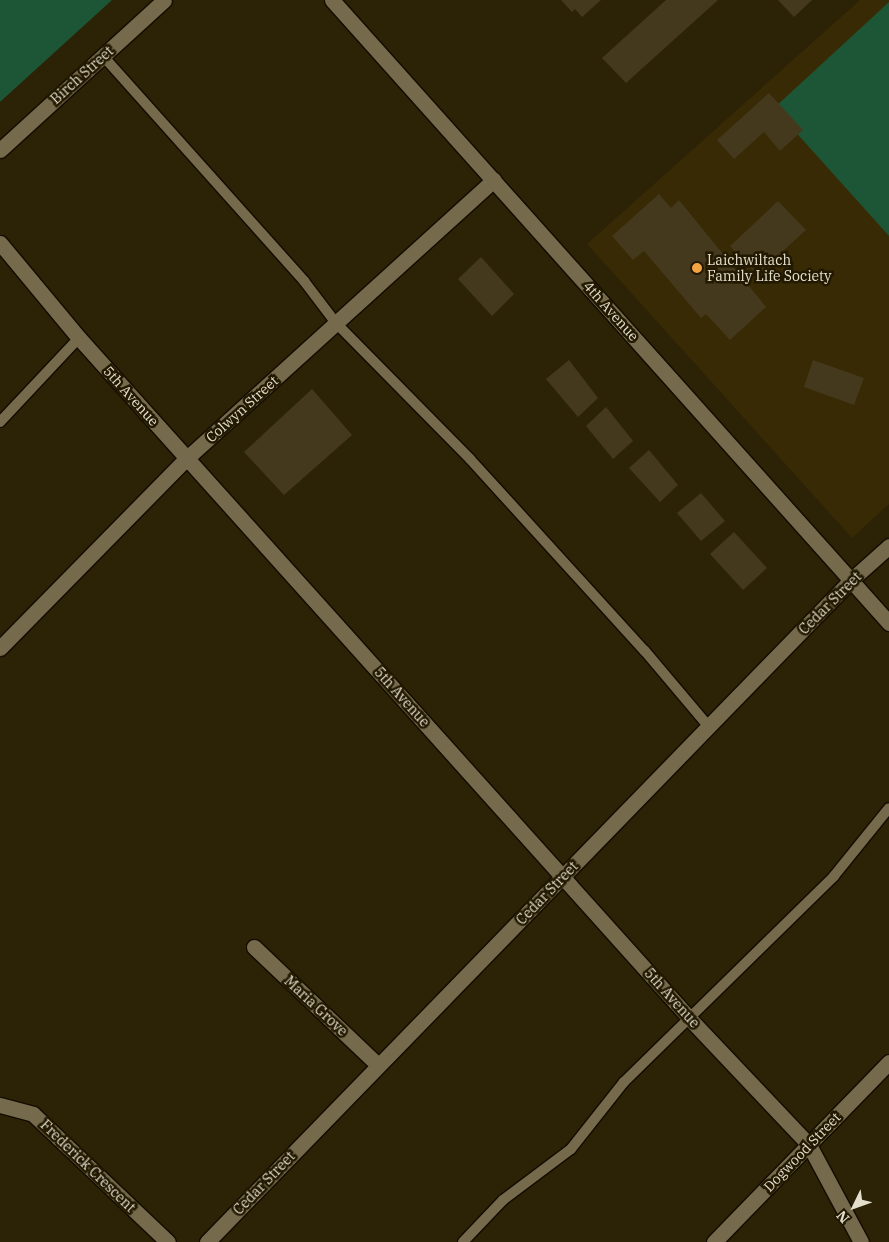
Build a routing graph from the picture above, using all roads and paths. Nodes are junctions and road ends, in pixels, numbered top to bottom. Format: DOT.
graph roads {
  1 [pos="164,0"];
  2 [pos="332,0"];
  3 [pos="102,56"];
  4 [pos="0,150"];
  5 [pos="494,180"];
  6 [pos="0,244"];
  7 [pos="336,323"];
  8 [pos="79,338"];
  9 [pos="0,422"];
  10 [pos="187,458"];
  11 [pos="889,546"];
  12 [pos="851,580"];
  13 [pos="889,623"];
  14 [pos="0,648"];
  15 [pos="708,727"];
  16 [pos="889,808"];
  17 [pos="563,877"];
  18 [pos="254,947"];
  19 [pos="690,1019"];
  20 [pos="889,1062"];
  21 [pos="378,1066"];
  22 [pos="0,1105"];
  23 [pos="809,1145"];
  24 [pos="168,1242"];
  25 [pos="207,1242"];
  26 [pos="464,1242"];
  27 [pos="714,1242"];
  28 [pos="862,1242"];
  1 -- 3 [label="street, Birch Street"];
  2 -- 5 [label="street, 4th Avenue"];
  3 -- 4 [label="street, Birch Street"];
  3 -- 7 [label="lane"];
  5 -- 7 [label="street, Colwyn Street"];
  5 -- 12 [label="street, 4th Avenue"];
  6 -- 8 [label="street, 5th Avenue"];
  7 -- 10 [label="street, Colwyn Street"];
  7 -- 15 [label="lane"];
  8 -- 9 [label="lane"];
  8 -- 10 [label="street, 5th Avenue"];
  10 -- 14 [label="street, Colwyn Street"];
  10 -- 17 [label="street, 5th Avenue"];
  11 -- 12 [label="street, Cedar Street"];
  12 -- 13 [label="street, 4th Avenue"];
  12 -- 15 [label="street, Cedar Street"];
  15 -- 17 [label="street, Cedar Street"];
  16 -- 19 [label="lane"];
  17 -- 19 [label="street, 5th Avenue"];
  17 -- 21 [label="street, Cedar Street"];
  18 -- 21 [label="street, Maria Grove"];
  19 -- 23 [label="street, 5th Avenue"];
  19 -- 26 [label="lane"];
  20 -- 23 [label="street, Dogwood Street"];
  21 -- 25 [label="street, Cedar Street"];
  22 -- 24 [label="street, Frederick Crescent"];
  23 -- 27 [label="street, Dogwood Street"];
  23 -- 28 [label="street, 5th Avenue"];
}
